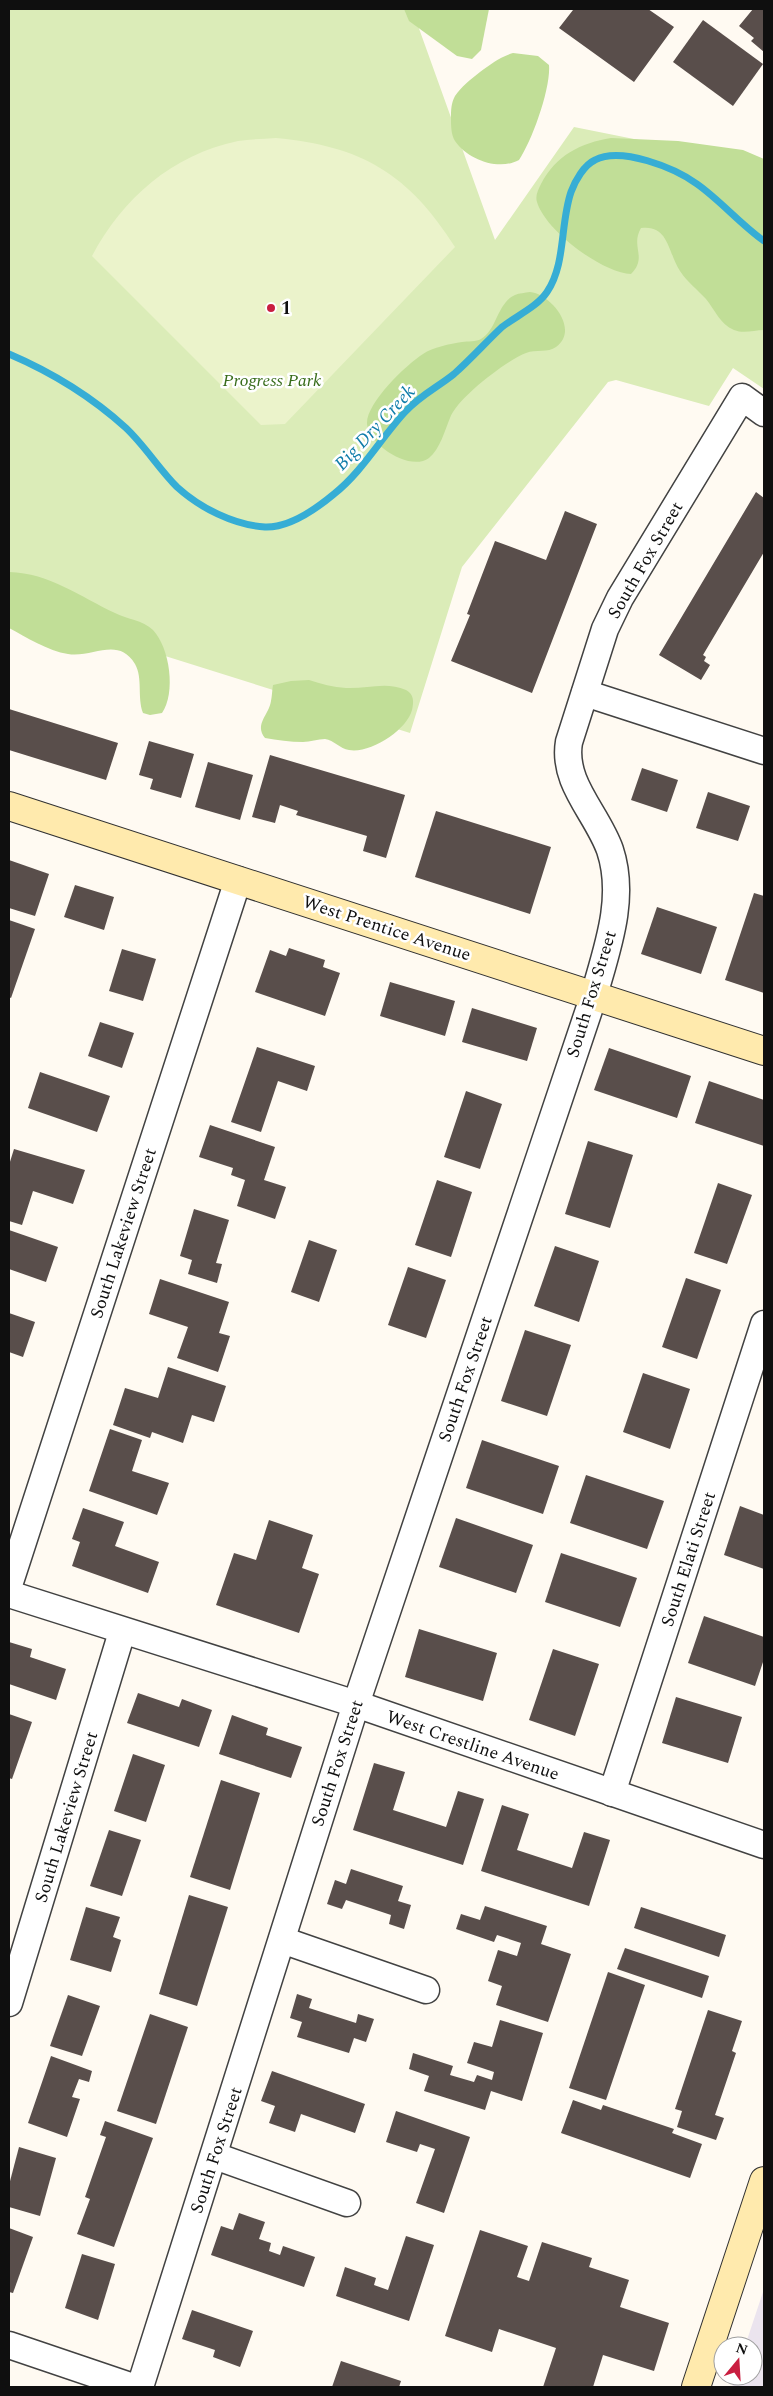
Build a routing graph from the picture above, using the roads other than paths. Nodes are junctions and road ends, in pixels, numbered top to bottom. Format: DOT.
graph roads {
  1 [pos="764,413"];
  2 [pos="585,693"];
  3 [pos="764,751"];
  4 [pos="9,806"];
  5 [pos="238,880"];
  6 [pos="594,995"];
  7 [pos="764,1052"];
  8 [pos="764,1324"];
  9 [pos="9,1585"];
  10 [pos="9,1594"];
  11 [pos="122,1632"];
  12 [pos="356,1704"];
  13 [pos="612,1793"];
  14 [pos="764,1845"];
  15 [pos="282,1940"];
  16 [pos="11,1989"];
  17 [pos="426,1990"];
  18 [pos="215,2156"];
  19 [pos="764,2181"];
  20 [pos="347,2203"];
  21 [pos="9,2345"];
  22 [pos="134,2387"];
  23 [pos="140,2387"];
  24 [pos="696,2387"];
  1 -- 2 [label="street, South Fox Street"];
  2 -- 3 [label="street"];
  2 -- 6 [label="street, South Fox Street"];
  4 -- 5 [label="street, West Prentice Avenue"];
  5 -- 6 [label="street, West Prentice Avenue"];
  5 -- 9 [label="street, South Lakeview Street"];
  6 -- 7 [label="street, West Prentice Avenue"];
  6 -- 12 [label="street, South Fox Street"];
  8 -- 13 [label="street, South Elati Street"];
  10 -- 11 [label="street, West Crestline Avenue"];
  11 -- 12 [label="street, West Crestline Avenue"];
  11 -- 16 [label="street, South Lakeview Street"];
  12 -- 13 [label="street, West Crestline Avenue"];
  12 -- 15 [label="street, South Fox Street"];
  13 -- 14 [label="street, West Crestline Avenue"];
  15 -- 17 [label="street"];
  15 -- 18 [label="street, South Fox Street"];
  18 -- 20 [label="street"];
  18 -- 23 [label="street, South Fox Street"];
  19 -- 24 [label="street"];
  21 -- 22 [label="street"];
}
